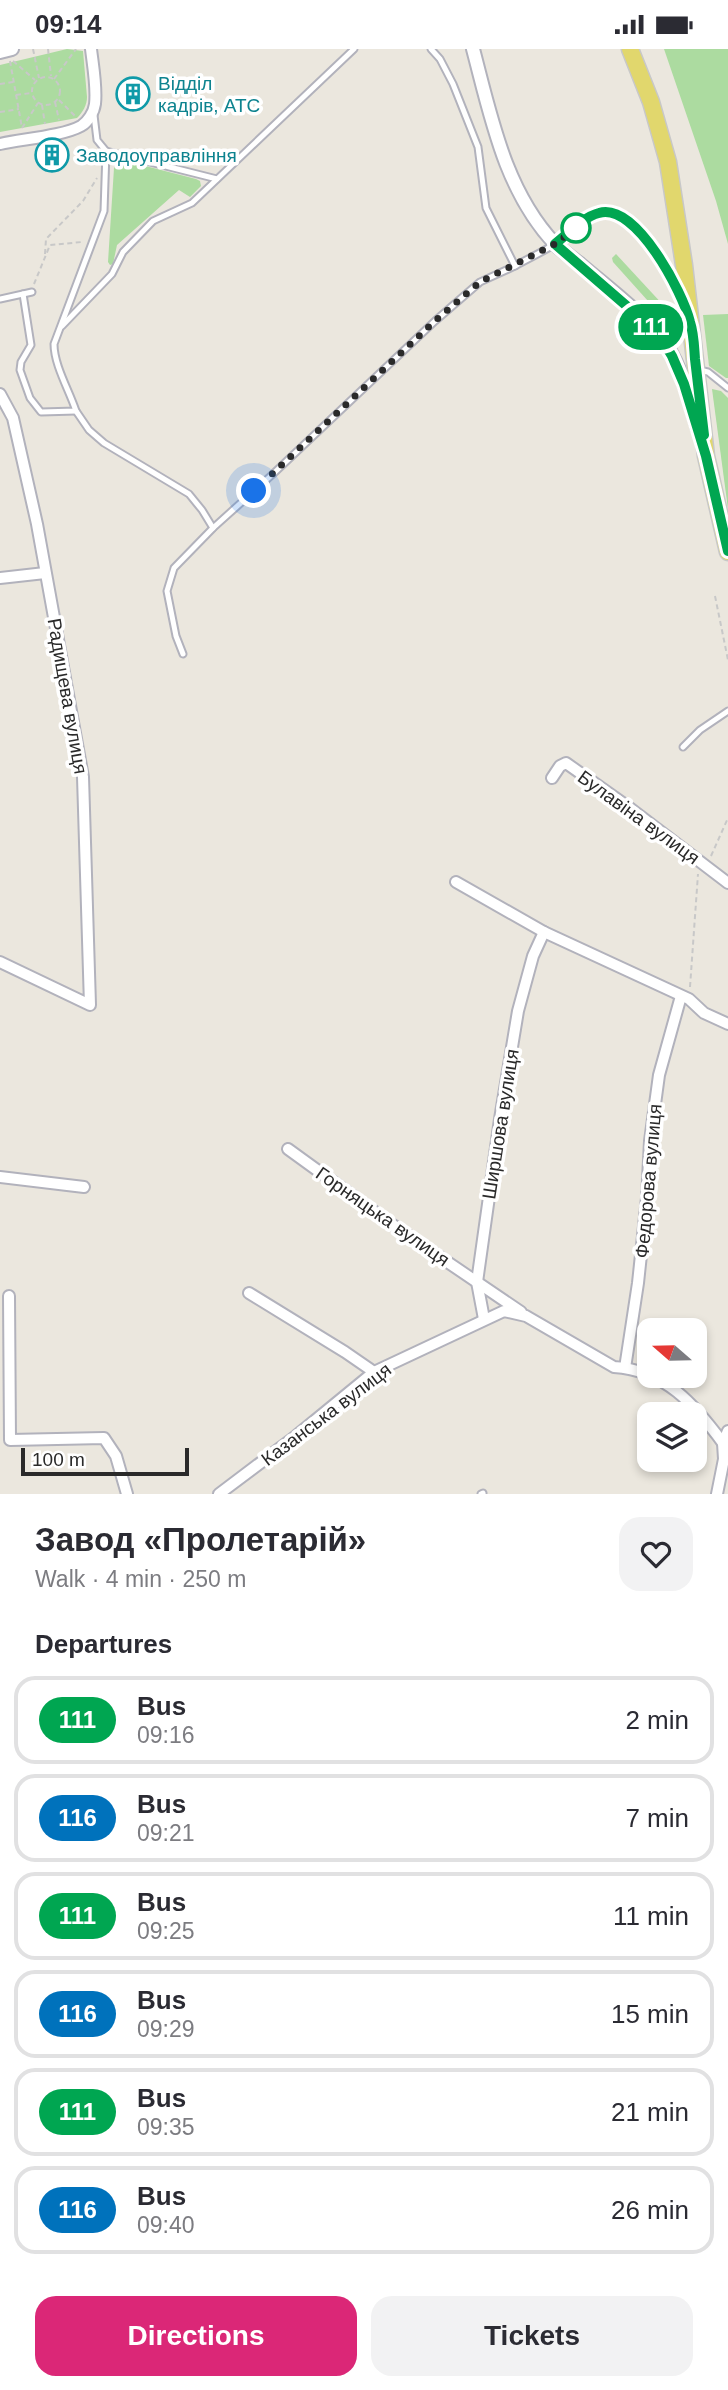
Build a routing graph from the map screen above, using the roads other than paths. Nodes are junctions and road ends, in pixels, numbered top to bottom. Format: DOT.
graph roads {
  1 [pos="12,49"];
  2 [pos="91,49"];
  3 [pos="354,49"];
  4 [pos="431,49"];
  5 [pos="473,49"];
  6 [pos="630,49"];
  7 [pos="0,51"];
  8 [pos="94,111"];
  9 [pos="0,143"];
  10 [pos="106,151"];
  11 [pos="216,180"];
  12 [pos="555,244"];
  13 [pos="515,266"];
  14 [pos="32,292"];
  15 [pos="23,294"];
  16 [pos="0,299"];
  17 [pos="691,323"];
  18 [pos="58,329"];
  19 [pos="696,369"];
  20 [pos="728,388"];
  21 [pos="0,394"];
  22 [pos="76,411"];
  23 [pos="706,456"];
  24 [pos="213,528"];
  25 [pos="728,552"];
  26 [pos="46,573"];
  27 [pos="0,578"];
  28 [pos="183,654"];
  29 [pos="728,711"];
  30 [pos="683,747"];
  31 [pos="552,778"];
  32 [pos="456,882"];
  33 [pos="728,883"];
  34 [pos="544,932"];
  35 [pos="0,962"];
  36 [pos="685,997"];
  37 [pos="728,1024"];
  38 [pos="288,1149"];
  39 [pos="0,1177"];
  40 [pos="84,1187"];
  41 [pos="477,1282"];
  42 [pos="249,1293"];
  43 [pos="9,1296"];
  44 [pos="526,1316"];
  45 [pos="484,1319"];
  46 [pos="625,1367"];
  47 [pos="374,1372"];
  48 [pos="728,1431"];
  49 [pos="723,1443"];
  50 [pos="726,1461"];
  51 [pos="127,1494"];
  52 [pos="219,1494"];
  53 [pos="717,1494"];
  1 -- 7 [label="street"];
  2 -- 8 [label="street"];
  3 -- 11 [label="lane"];
  4 -- 13 [label="lane"];
  5 -- 12 [label="street"];
  6 -- 17 [label="main road"];
  8 -- 9 [label="street"];
  8 -- 10 [label="lane"];
  10 -- 11 [label="lane"];
  10 -- 18 [label="lane"];
  11 -- 18 [label="lane"];
  12 -- 13 [label="lane"];
  12 -- 17 [label="lane"];
  12 -- 23 [label="street"];
  13 -- 24 [label="lane"];
  14 -- 15 [label="lane"];
  15 -- 16 [label="lane"];
  15 -- 22 [label="lane"];
  17 -- 19 [label="main road"];
  18 -- 22 [label="lane"];
  19 -- 20 [label="lane"];
  19 -- 23 [label="main road"];
  21 -- 26 [label="street, Радищева вулиця"];
  22 -- 24 [label="lane"];
  23 -- 25 [label="main road"];
  24 -- 28 [label="lane"];
  26 -- 27 [label="street"];
  26 -- 35 [label="street, Радищева вулиця"];
  29 -- 30 [label="lane"];
  31 -- 33 [label="street, Булавіна вулиця"];
  32 -- 34 [label="street"];
  34 -- 36 [label="street"];
  34 -- 41 [label="street, Ширшова вулиця"];
  36 -- 37 [label="street"];
  36 -- 46 [label="street, Федорова вулиця"];
  38 -- 41 [label="street, Горняцька вулиця"];
  39 -- 40 [label="street"];
  41 -- 44 [label="street, Горняцька вулиця"];
  41 -- 45 [label="street, Ширшова вулиця"];
  42 -- 47 [label="street"];
  43 -- 51 [label="street"];
  44 -- 45 [label="street, Казанська вулиця"];
  44 -- 46 [label="street, Казанська вулиця"];
  45 -- 47 [label="street, Казанська вулиця"];
  46 -- 49 [label="street, Казанська вулиця"];
  47 -- 52 [label="street, Казанська вулиця"];
  48 -- 49 [label="street"];
  49 -- 50 [label="street"];
  50 -- 53 [label="street"];
}
